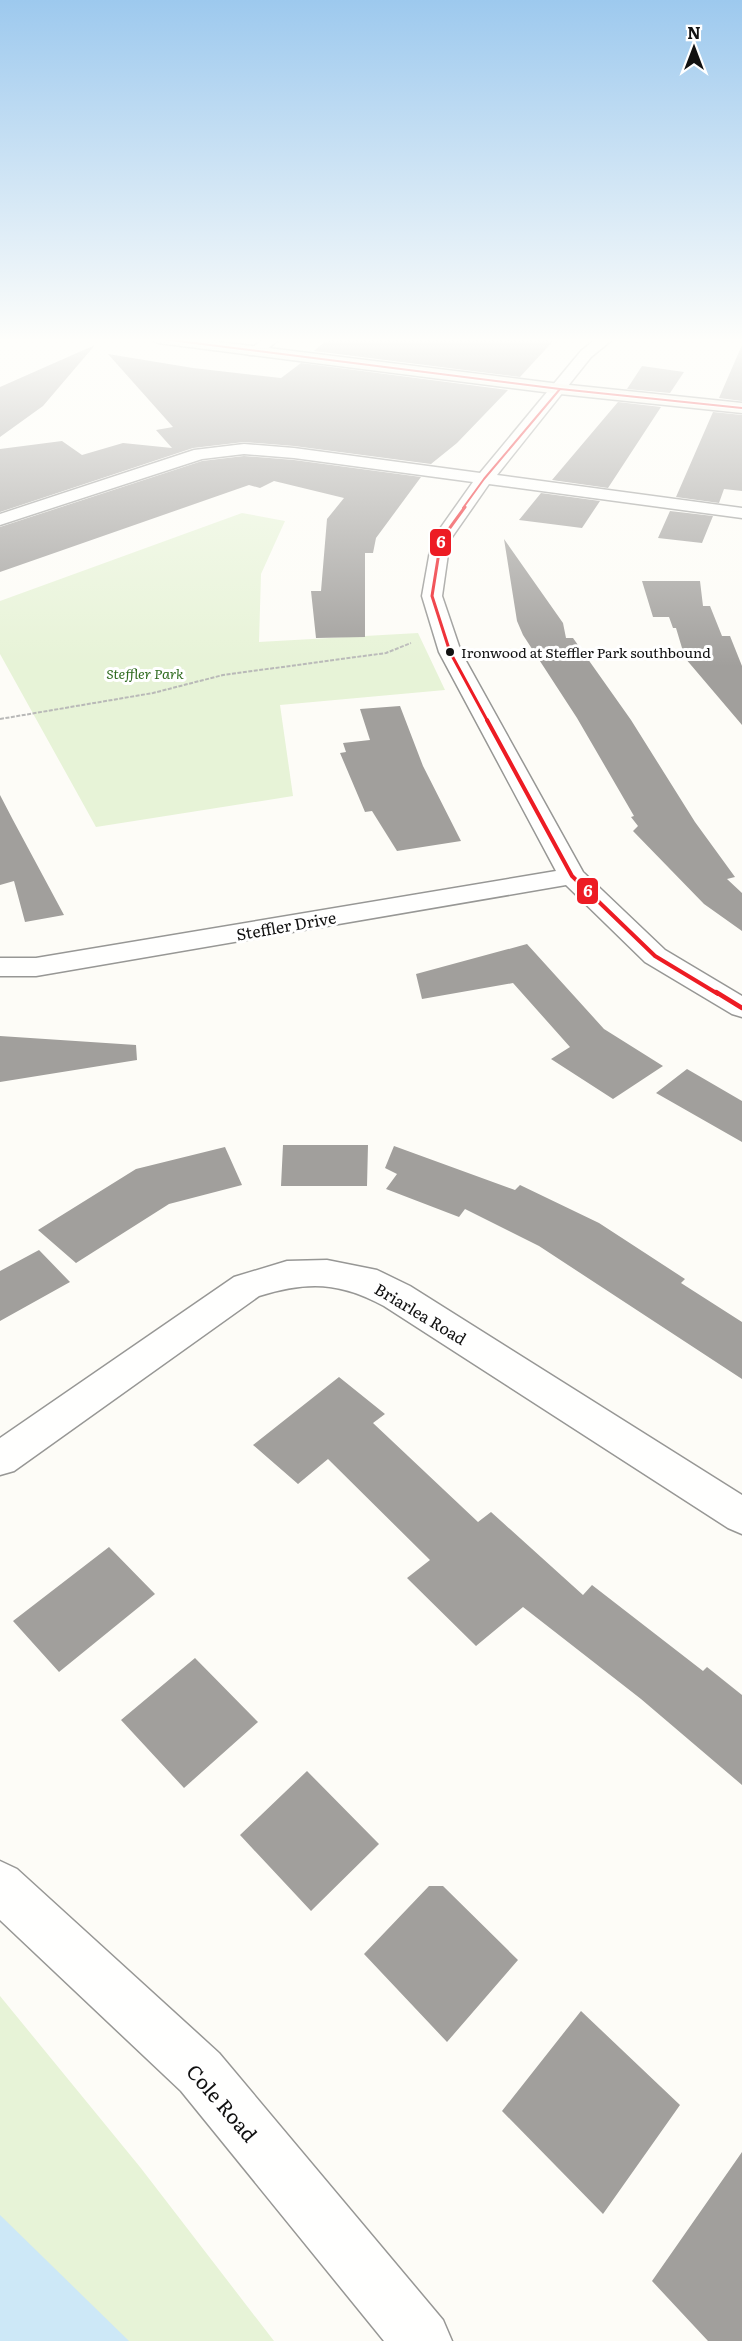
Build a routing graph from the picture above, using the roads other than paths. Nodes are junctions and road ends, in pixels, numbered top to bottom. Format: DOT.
graph roads {
  1 [pos="509,448"];
  2 [pos="484,478"];
  3 [pos="742,513"];
  4 [pos="0,520"];
  5 [pos="572,876"];
  6 [pos="0,967"];
  7 [pos="742,1008"];
  8 [pos="0,1459"];
  9 [pos="742,1516"];
  10 [pos="0,1886"];
  11 [pos="422,2341"];
  1 -- 2 [label="street"];
  2 -- 3 [label="street"];
  2 -- 4 [label="street"];
  2 -- 5 [label="street"];
  5 -- 6 [label="street, Steffler Drive"];
  5 -- 7 [label="street"];
  8 -- 9 [label="street, Briarlea Road"];
  10 -- 11 [label="street, Cole Road"];
}
